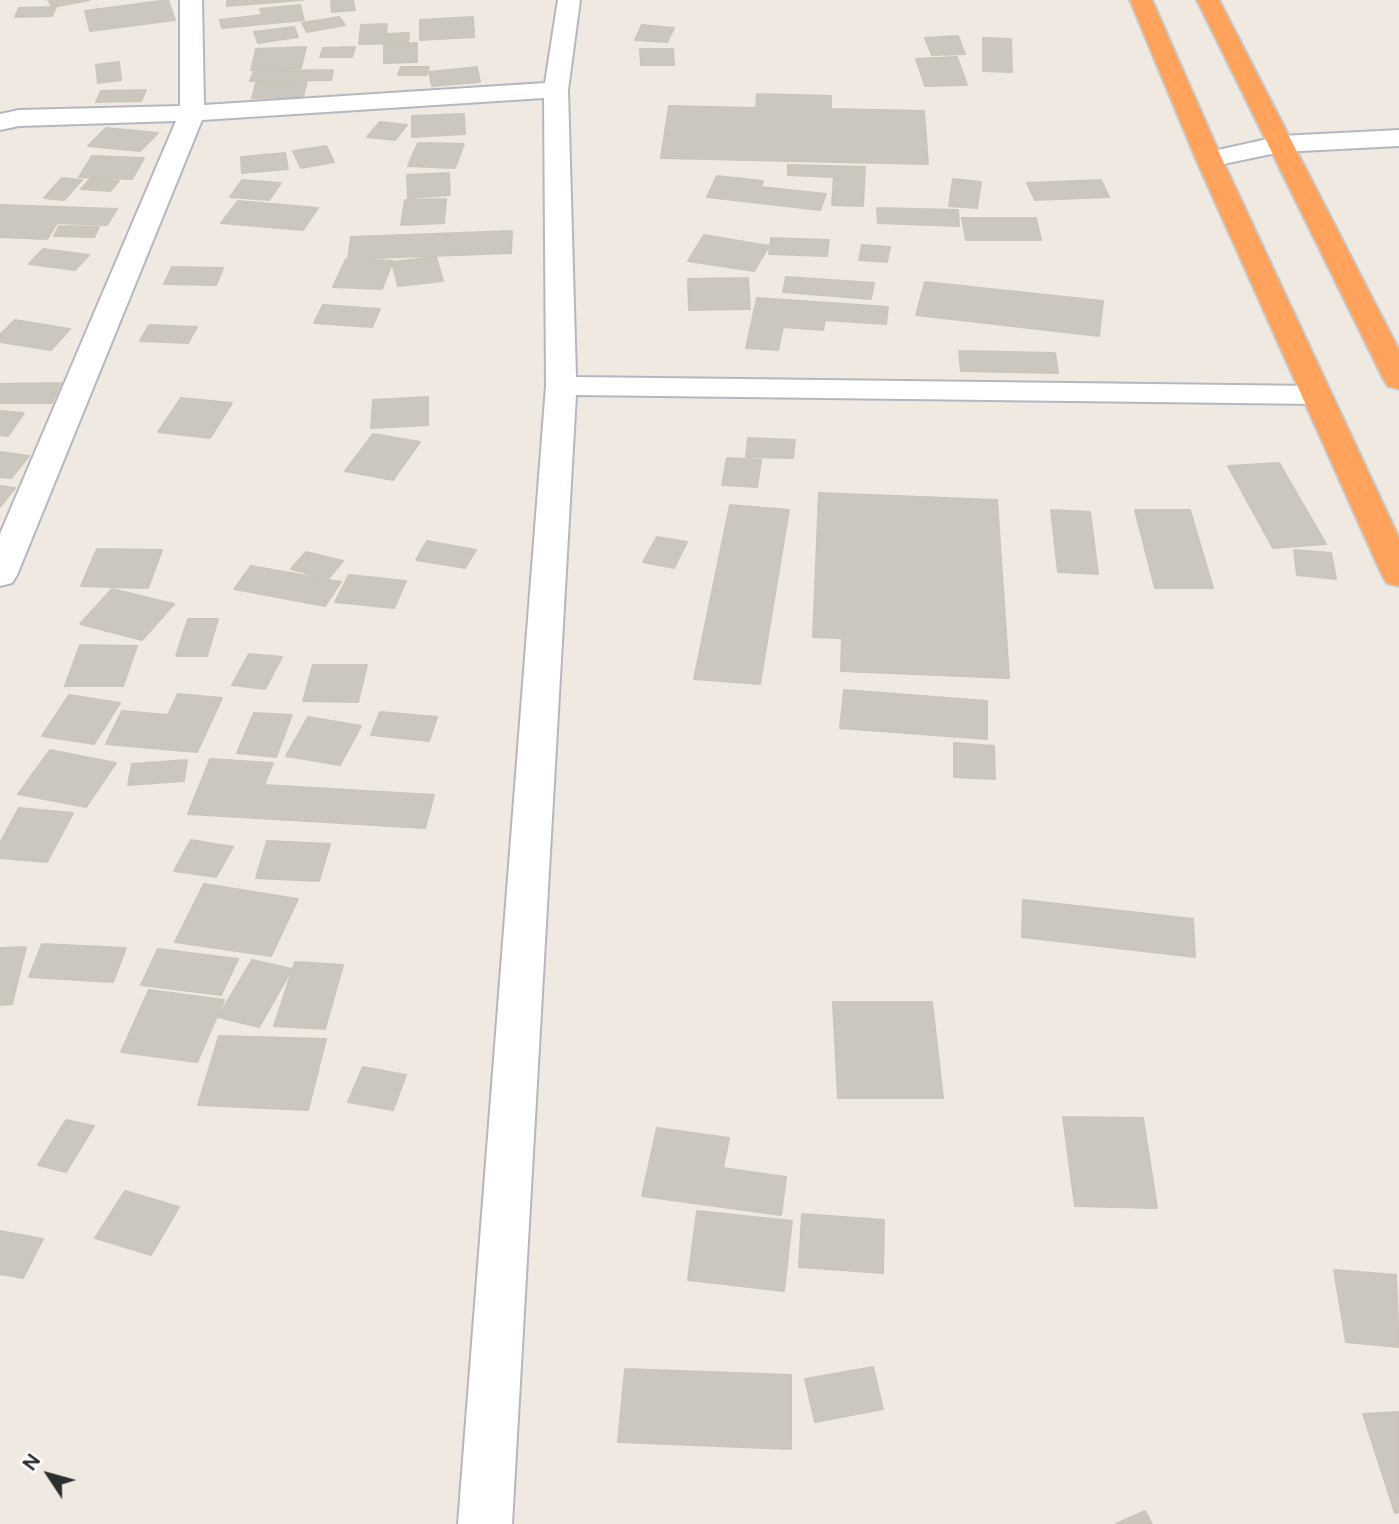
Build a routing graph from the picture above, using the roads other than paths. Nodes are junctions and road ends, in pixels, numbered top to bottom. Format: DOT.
graph roads {
  1 [pos="191,0"];
  2 [pos="569,0"];
  3 [pos="1141,0"];
  4 [pos="1208,0"];
  5 [pos="556,90"];
  6 [pos="192,113"];
  7 [pos="0,122"];
  8 [pos="1399,138"];
  9 [pos="1281,144"];
  10 [pos="1209,159"];
  11 [pos="1399,380"];
  12 [pos="561,386"];
  13 [pos="1316,395"];
  14 [pos="0,575"];
  15 [pos="1399,575"];
  16 [pos="485,1524"];
  1 -- 6 [label="street"];
  2 -- 5 [label="street"];
  3 -- 10 [label="highway"];
  4 -- 9 [label="highway"];
  5 -- 6 [label="street"];
  5 -- 12 [label="street"];
  6 -- 7 [label="street"];
  6 -- 14 [label="street"];
  8 -- 9 [label="street"];
  9 -- 10 [label="street"];
  9 -- 11 [label="highway"];
  10 -- 13 [label="highway"];
  12 -- 13 [label="street"];
  12 -- 16 [label="street"];
  13 -- 15 [label="highway"];
}
